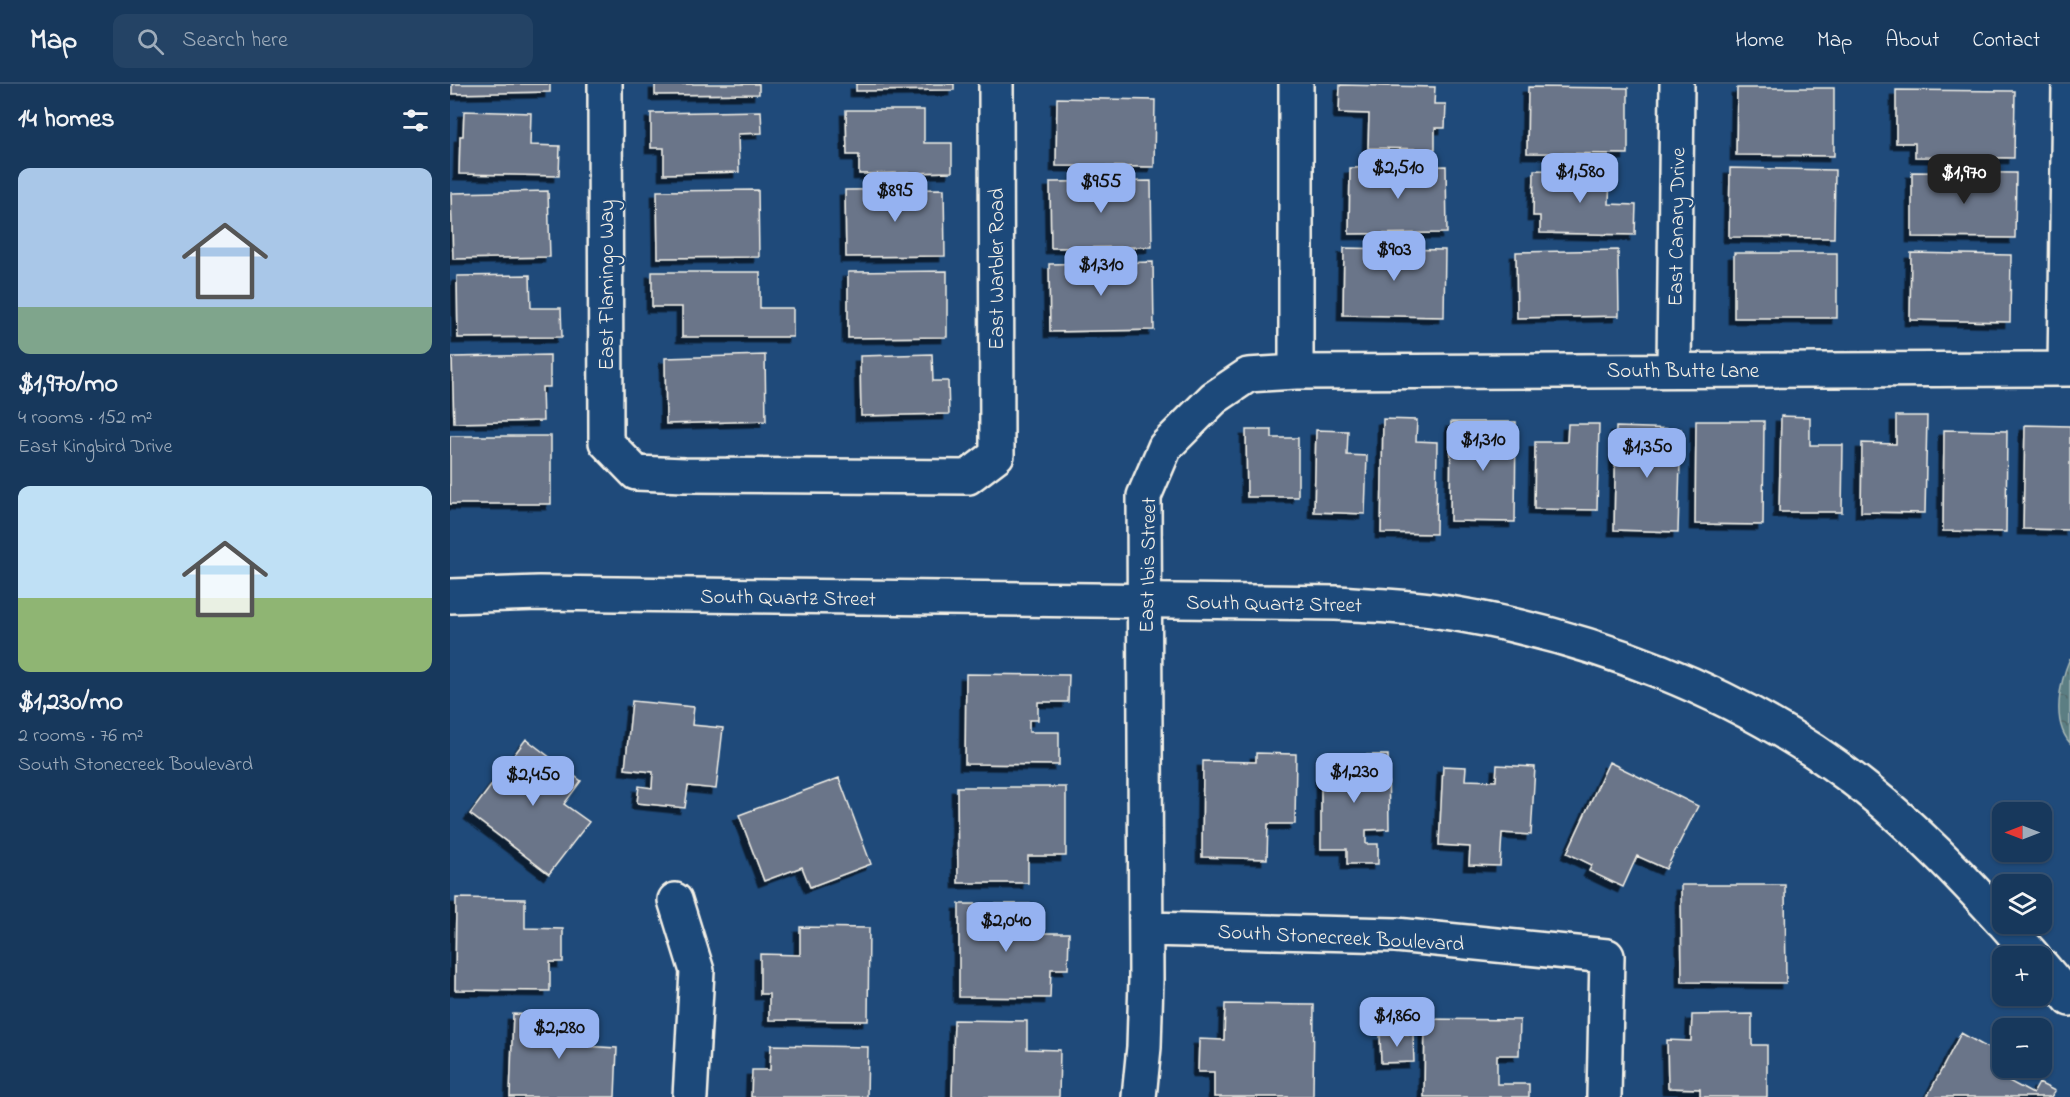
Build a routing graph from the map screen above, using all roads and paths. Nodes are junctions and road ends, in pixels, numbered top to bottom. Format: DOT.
graph roads {
  1 [pos="605,84"];
  2 [pos="996,84"];
  3 [pos="1296,84"];
  4 [pos="1677,84"];
  5 [pos="2069,84"];
  6 [pos="2068,369"];
  7 [pos="1674,370"];
  8 [pos="1296,372"];
  9 [pos="997,455"];
  10 [pos="450,596"];
  11 [pos="1145,601"];
  12 [pos="675,900"];
  13 [pos="1992,910"];
  14 [pos="1146,929"];
  15 [pos="2014,934"];
  16 [pos="2024,946"];
  17 [pos="2052,978"];
  18 [pos="2070,999"];
  19 [pos="690,1097"];
  20 [pos="1139,1097"];
  21 [pos="1604,1097"];
  1 -- 9 [label="street, East Flamingo Way"];
  2 -- 9 [label="street, East Warbler Road"];
  3 -- 8 [label="street"];
  4 -- 7 [label="street, East Canary Drive"];
  5 -- 6 [label="street"];
  6 -- 7 [label="street, South Butte Lane"];
  7 -- 8 [label="street, South Butte Lane"];
  8 -- 11 [label="street, East Ibis Street"];
  10 -- 11 [label="street, South Quartz Street"];
  11 -- 13 [label="street, South Quartz Street"];
  11 -- 14 [label="street, East Ibis Street"];
  12 -- 19 [label="street"];
  14 -- 20 [label="street, East Ibis Street"];
  14 -- 21 [label="street, South Stonecreek Boulevard"];
  15 -- 16 [label="street, South Quartz Street"];
  17 -- 18 [label="street"];
}
